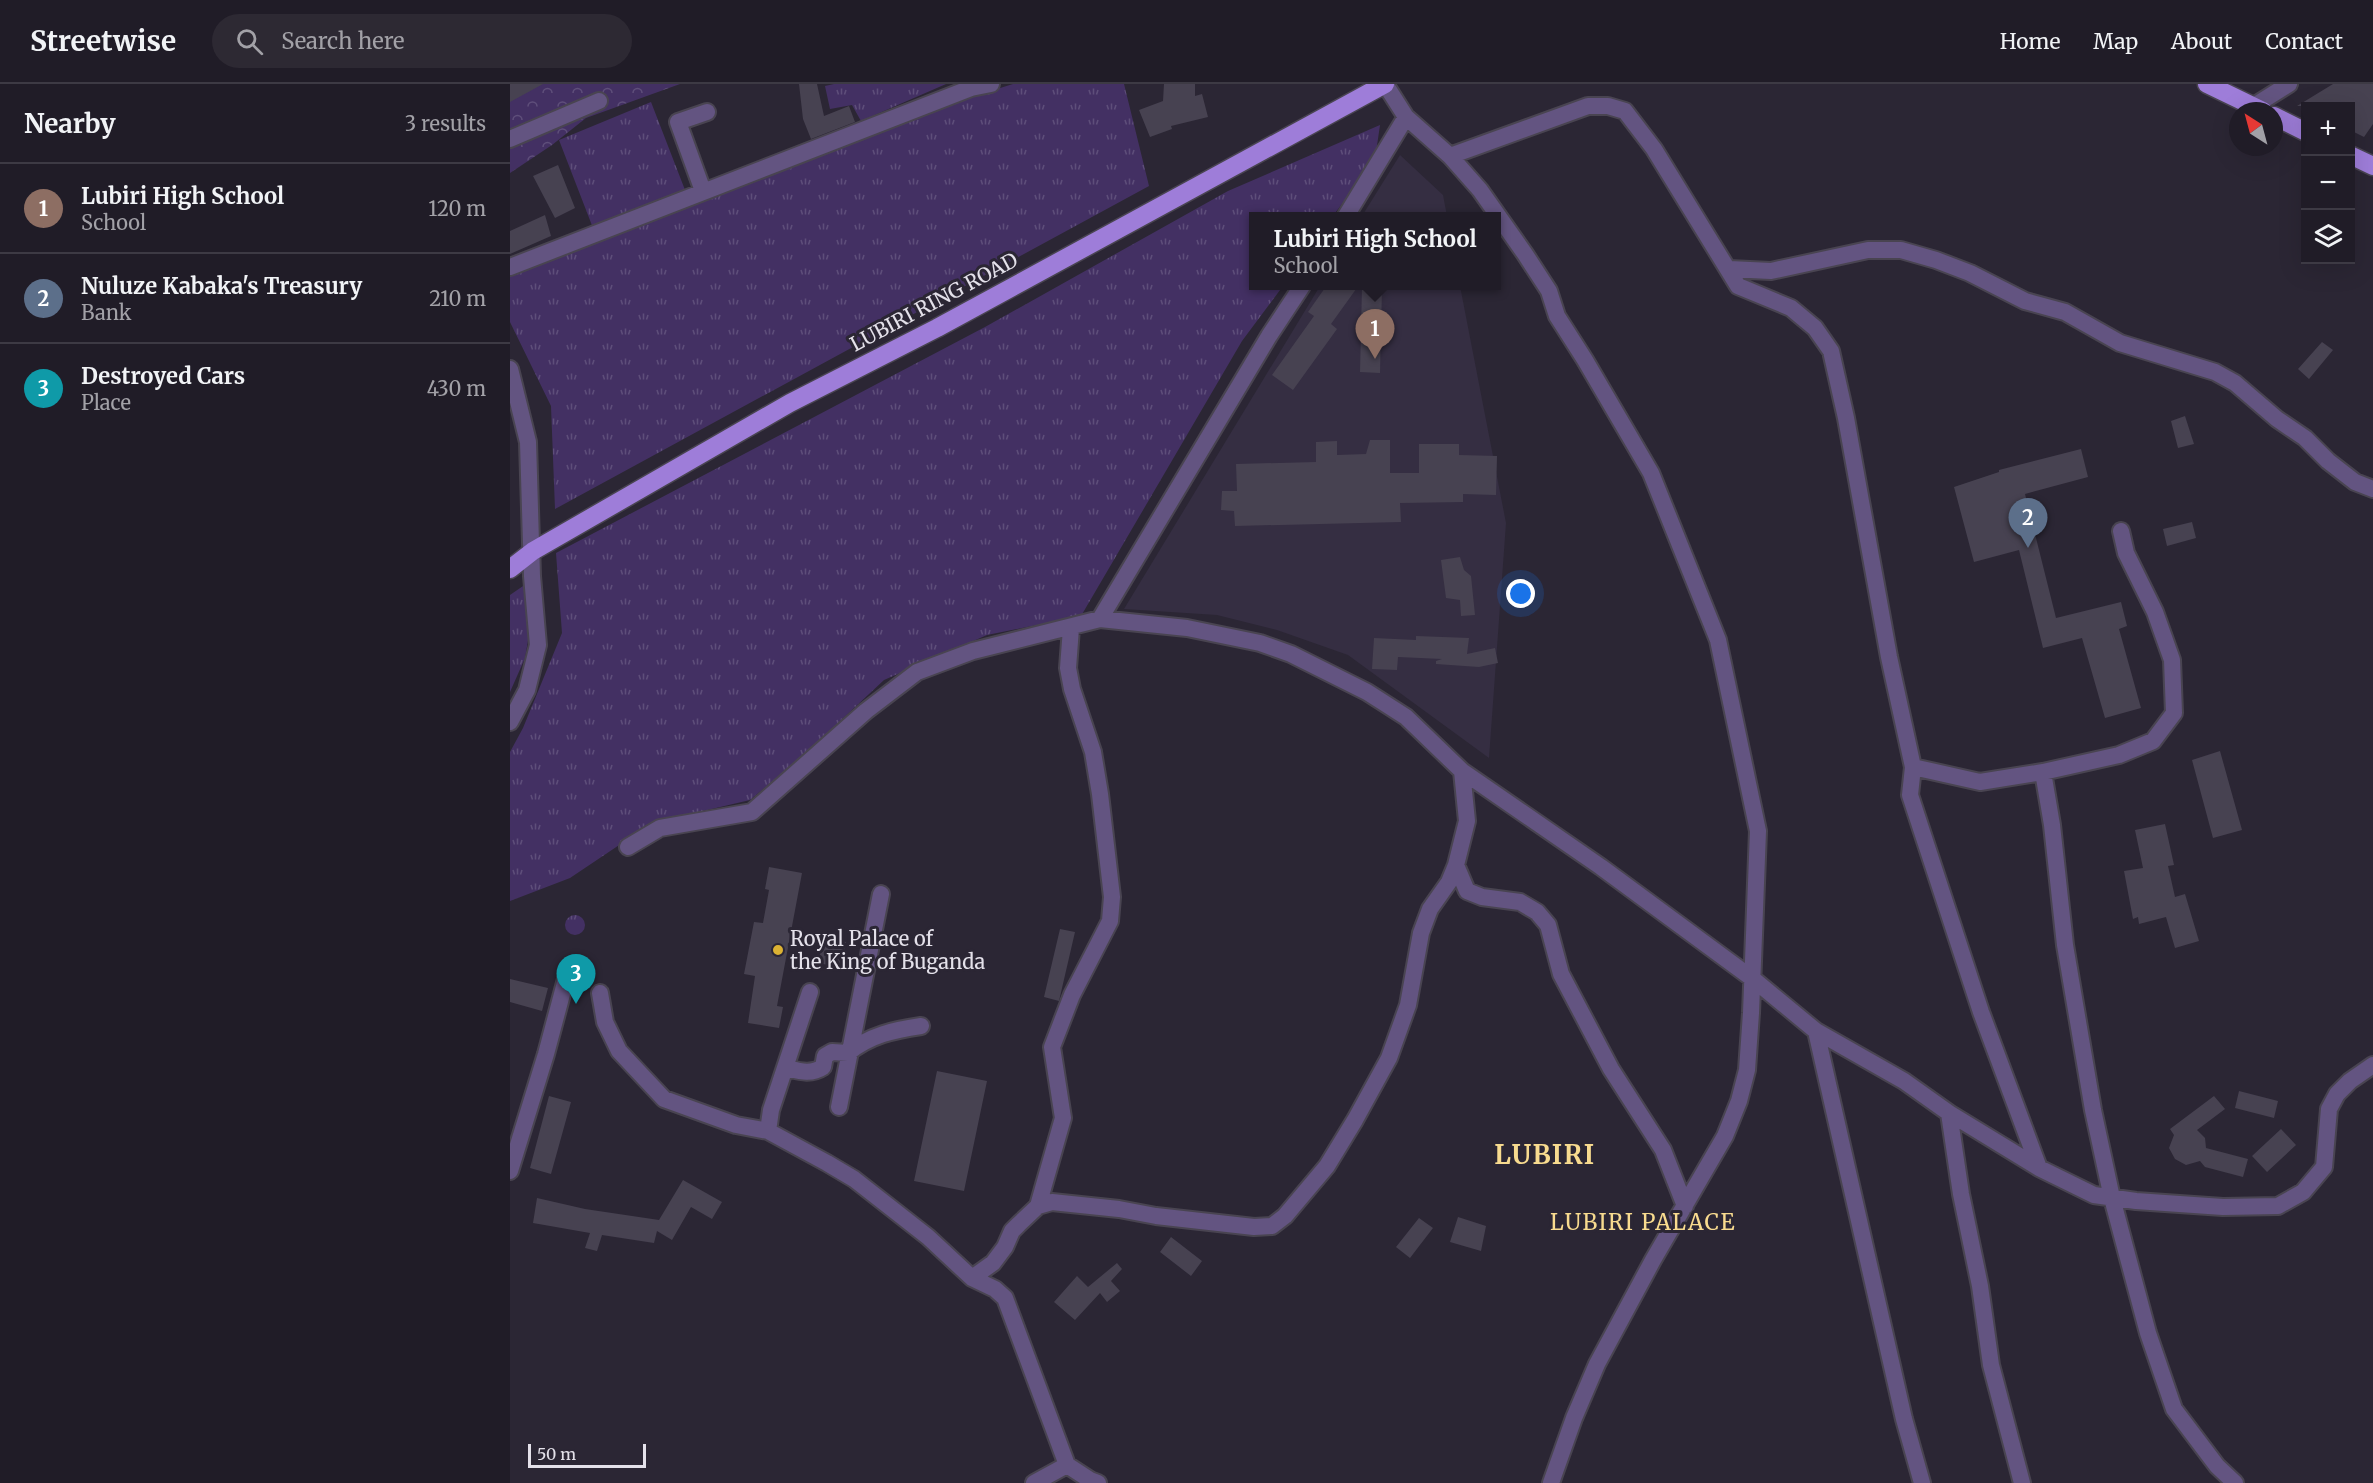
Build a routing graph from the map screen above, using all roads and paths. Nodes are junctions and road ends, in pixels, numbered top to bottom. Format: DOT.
graph roads {
  1 [pos="991,84"];
  2 [pos="1385,84"];
  3 [pos="2207,84"];
  4 [pos="2289,84"];
  5 [pos="599,101"];
  6 [pos="2244,102"];
  7 [pos="2267,102"];
  8 [pos="707,112"];
  9 [pos="1406,117"];
  10 [pos="2283,120"];
  11 [pos="2301,130"];
  12 [pos="510,139"];
  13 [pos="1450,156"];
  14 [pos="2352,156"];
  15 [pos="2373,166"];
  16 [pos="702,192"];
  17 [pos="1348,212"];
  18 [pos="1495,212"];
  19 [pos="1501,221"];
  20 [pos="510,267"];
  21 [pos="1729,269"];
  22 [pos="1299,290"];
  23 [pos="510,369"];
  24 [pos="2373,489"];
  25 [pos="2121,531"];
  26 [pos="533,551"];
  27 [pos="510,569"];
  28 [pos="1100,620"];
  29 [pos="1071,628"];
  30 [pos="510,722"];
  31 [pos="1913,767"];
  32 [pos="1462,771"];
  33 [pos="2043,772"];
  34 [pos="628,847"];
  35 [pos="1456,865"];
  36 [pos="881,894"];
  37 [pos="566,979"];
  38 [pos="1753,979"];
  39 [pos="810,992"];
  40 [pos="600,993"];
  41 [pos="921,1026"];
  42 [pos="1816,1031"];
  43 [pos="848,1053"];
  44 [pos="2373,1065"];
  45 [pos="786,1068"];
  46 [pos="839,1107"];
  47 [pos="1950,1113"];
  48 [pos="768,1131"];
  49 [pos="2039,1168"];
  50 [pos="510,1171"];
  51 [pos="2112,1198"];
  52 [pos="1038,1206"];
  53 [pos="1685,1206"];
  54 [pos="972,1278"];
  55 [pos="1067,1465"];
  56 [pos="1035,1483"];
  57 [pos="1098,1483"];
  58 [pos="1551,1483"];
  59 [pos="1923,1483"];
  60 [pos="2022,1483"];
  61 [pos="2235,1483"];
  1 -- 16 [label="street"];
  2 -- 9 [label="street"];
  2 -- 26 [label="main road, LUBIRI RING ROAD"];
  3 -- 6 [label="main road"];
  4 -- 7 [label="street"];
  5 -- 12 [label="street"];
  8 -- 16 [label="street"];
  9 -- 13 [label="street"];
  9 -- 17 [label="street"];
  10 -- 11 [label="main road"];
  13 -- 18 [label="street"];
  13 -- 21 [label="street"];
  14 -- 15 [label="main road"];
  16 -- 20 [label="street"];
  19 -- 38 [label="street"];
  21 -- 24 [label="street"];
  21 -- 31 [label="street"];
  22 -- 28 [label="street"];
  23 -- 26 [label="street"];
  25 -- 33 [label="street"];
  26 -- 27 [label="main road, LUBIRI RING ROAD"];
  26 -- 30 [label="street"];
  28 -- 29 [label="street"];
  28 -- 32 [label="street"];
  29 -- 34 [label="street"];
  29 -- 52 [label="street"];
  31 -- 33 [label="street"];
  31 -- 49 [label="street"];
  32 -- 35 [label="street"];
  32 -- 38 [label="street"];
  33 -- 51 [label="street"];
  35 -- 52 [label="street"];
  35 -- 53 [label="street"];
  36 -- 43 [label="street"];
  37 -- 50 [label="street"];
  38 -- 42 [label="street"];
  38 -- 53 [label="street"];
  39 -- 45 [label="street"];
  40 -- 48 [label="street"];
  41 -- 43 [label="street"];
  42 -- 47 [label="street"];
  42 -- 59 [label="street"];
  43 -- 45 [label="street"];
  43 -- 46 [label="street"];
  44 -- 51 [label="street"];
  45 -- 48 [label="street"];
  47 -- 49 [label="street"];
  47 -- 60 [label="street"];
  48 -- 54 [label="street"];
  49 -- 51 [label="street"];
  51 -- 61 [label="street"];
  52 -- 54 [label="street"];
  53 -- 58 [label="street"];
  54 -- 55 [label="street"];
  55 -- 56 [label="street"];
  55 -- 57 [label="street"];
}
